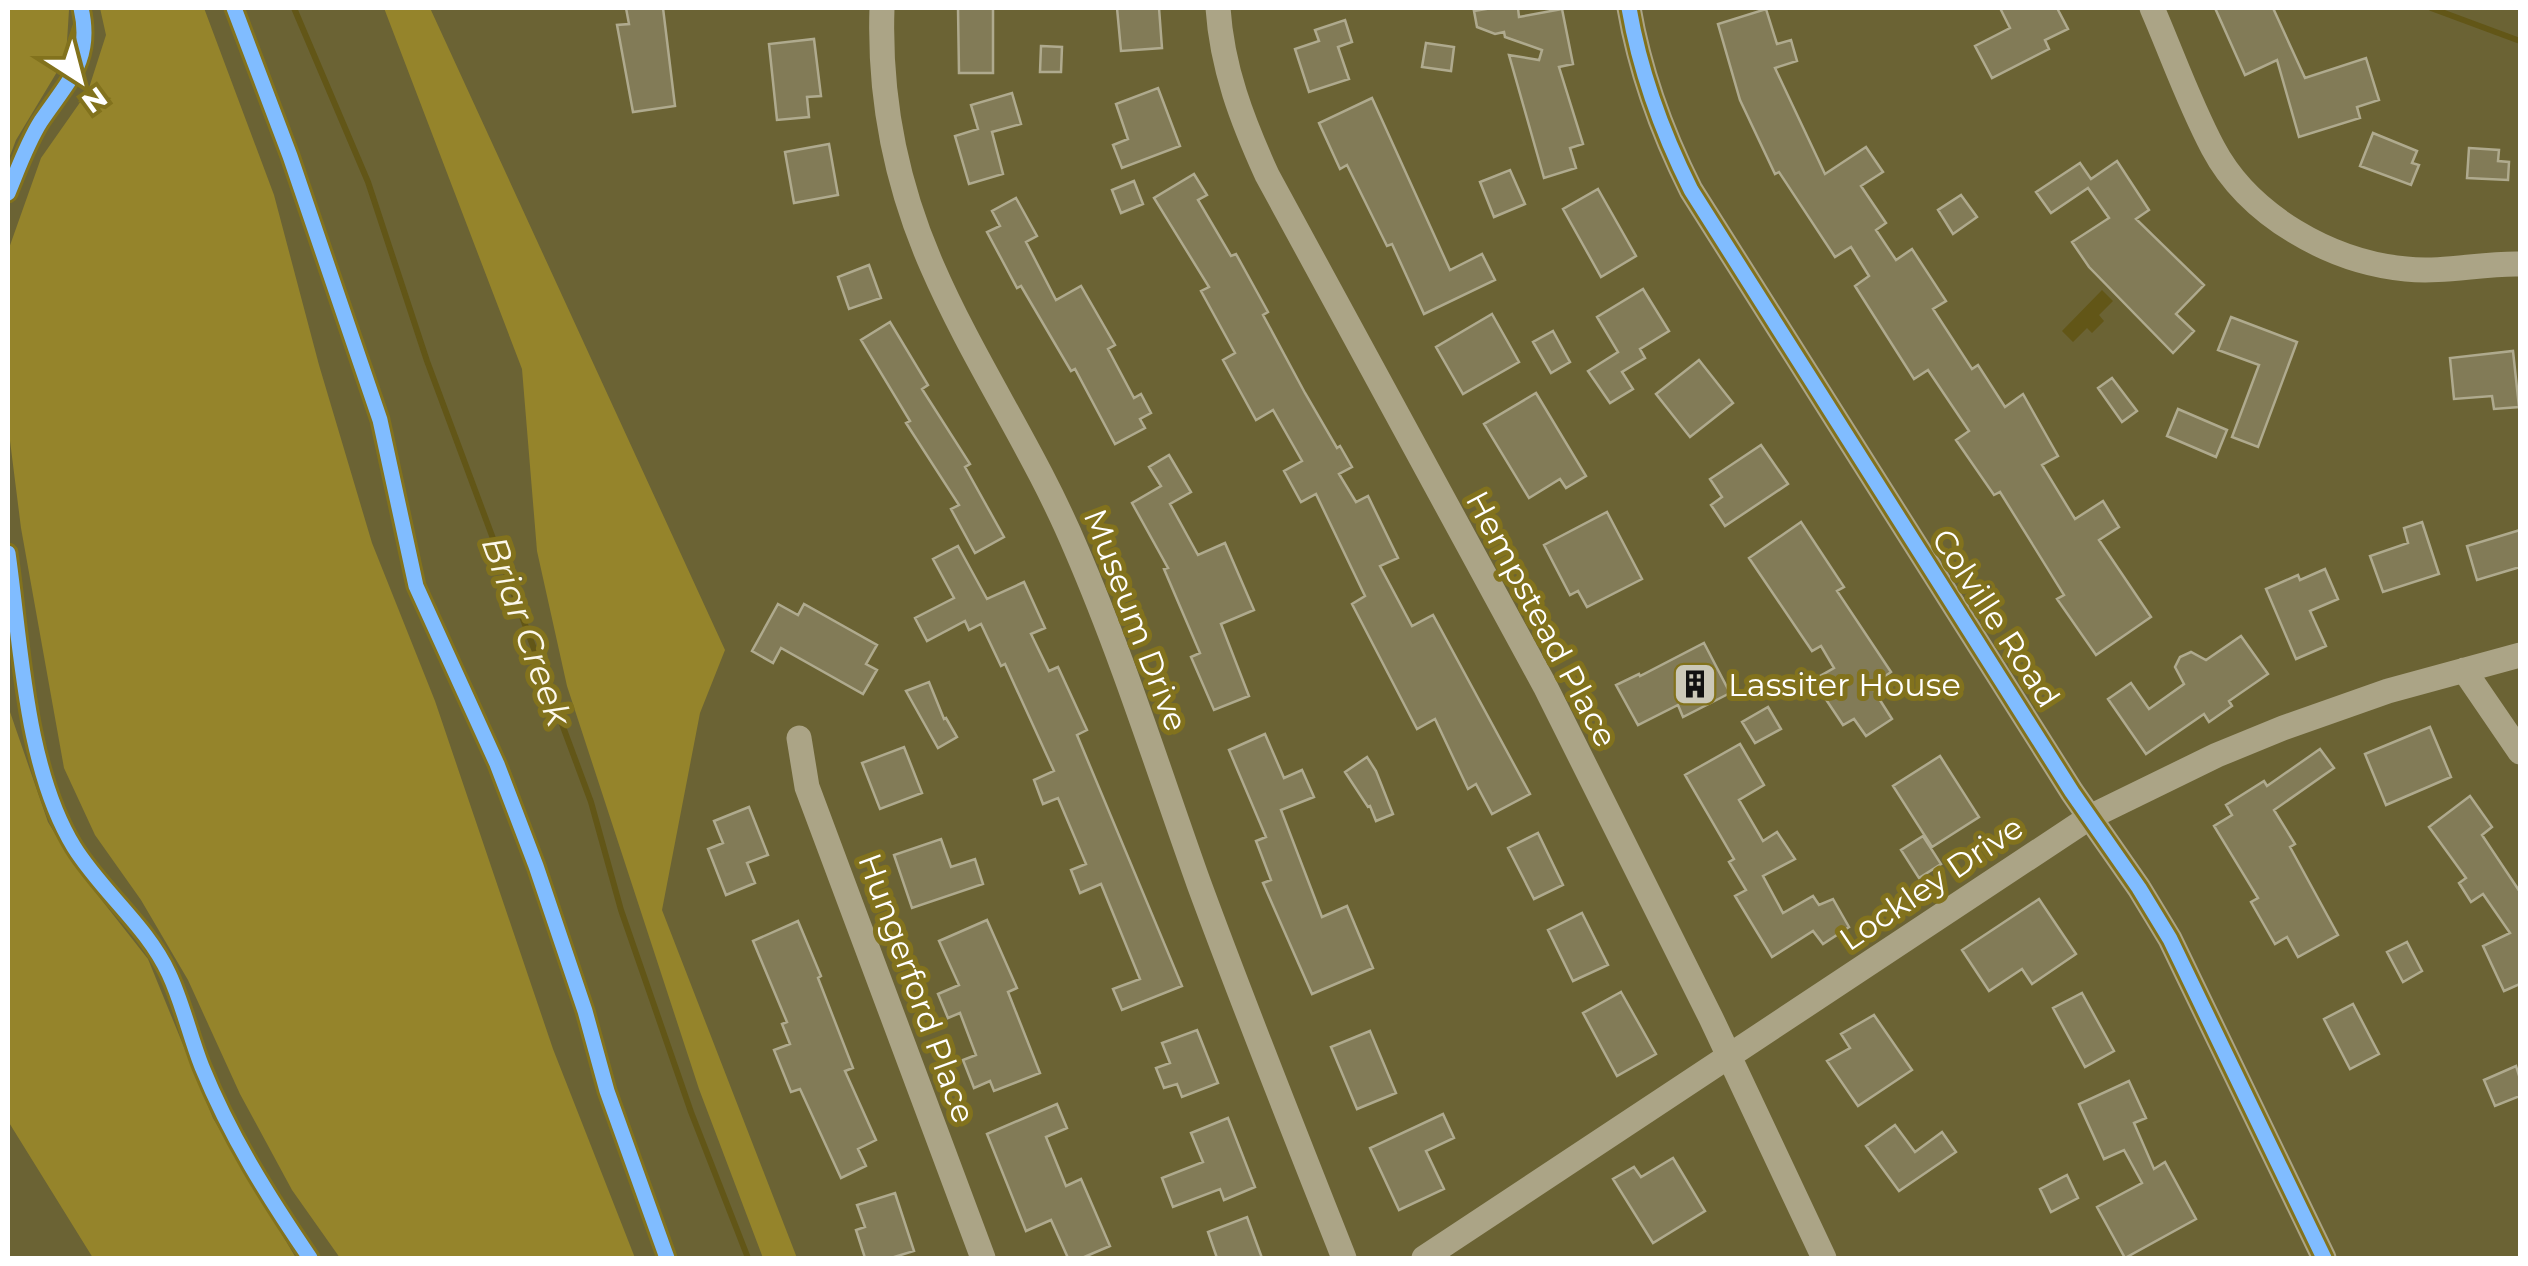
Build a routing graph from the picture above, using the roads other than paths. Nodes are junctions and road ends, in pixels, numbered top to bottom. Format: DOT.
graph roads {
  1 [pos="882,8"];
  2 [pos="1218,8"];
  3 [pos="1628,8"];
  4 [pos="2152,8"];
  5 [pos="2520,264"];
  6 [pos="2520,654"];
  7 [pos="2464,670"];
  8 [pos="798,738"];
  9 [pos="2520,752"];
  10 [pos="2090,817"];
  11 [pos="1729,1056"];
  12 [pos="983,1258"];
  13 [pos="1344,1258"];
  14 [pos="1424,1258"];
  15 [pos="1824,1258"];
  16 [pos="2324,1258"];
  1 -- 13 [label="street, Museum Drive"];
  2 -- 11 [label="street, Hempstead Place"];
  3 -- 10 [label="street, Colville Road"];
  4 -- 5 [label="street"];
  6 -- 7 [label="street, Lockley Drive"];
  7 -- 9 [label="street"];
  7 -- 10 [label="street, Lockley Drive"];
  8 -- 12 [label="street, Hungerford Place"];
  10 -- 11 [label="street, Lockley Drive"];
  10 -- 16 [label="street, Colville Road"];
  11 -- 14 [label="street, Lockley Drive"];
  11 -- 15 [label="street, Hempstead Place"];
}
